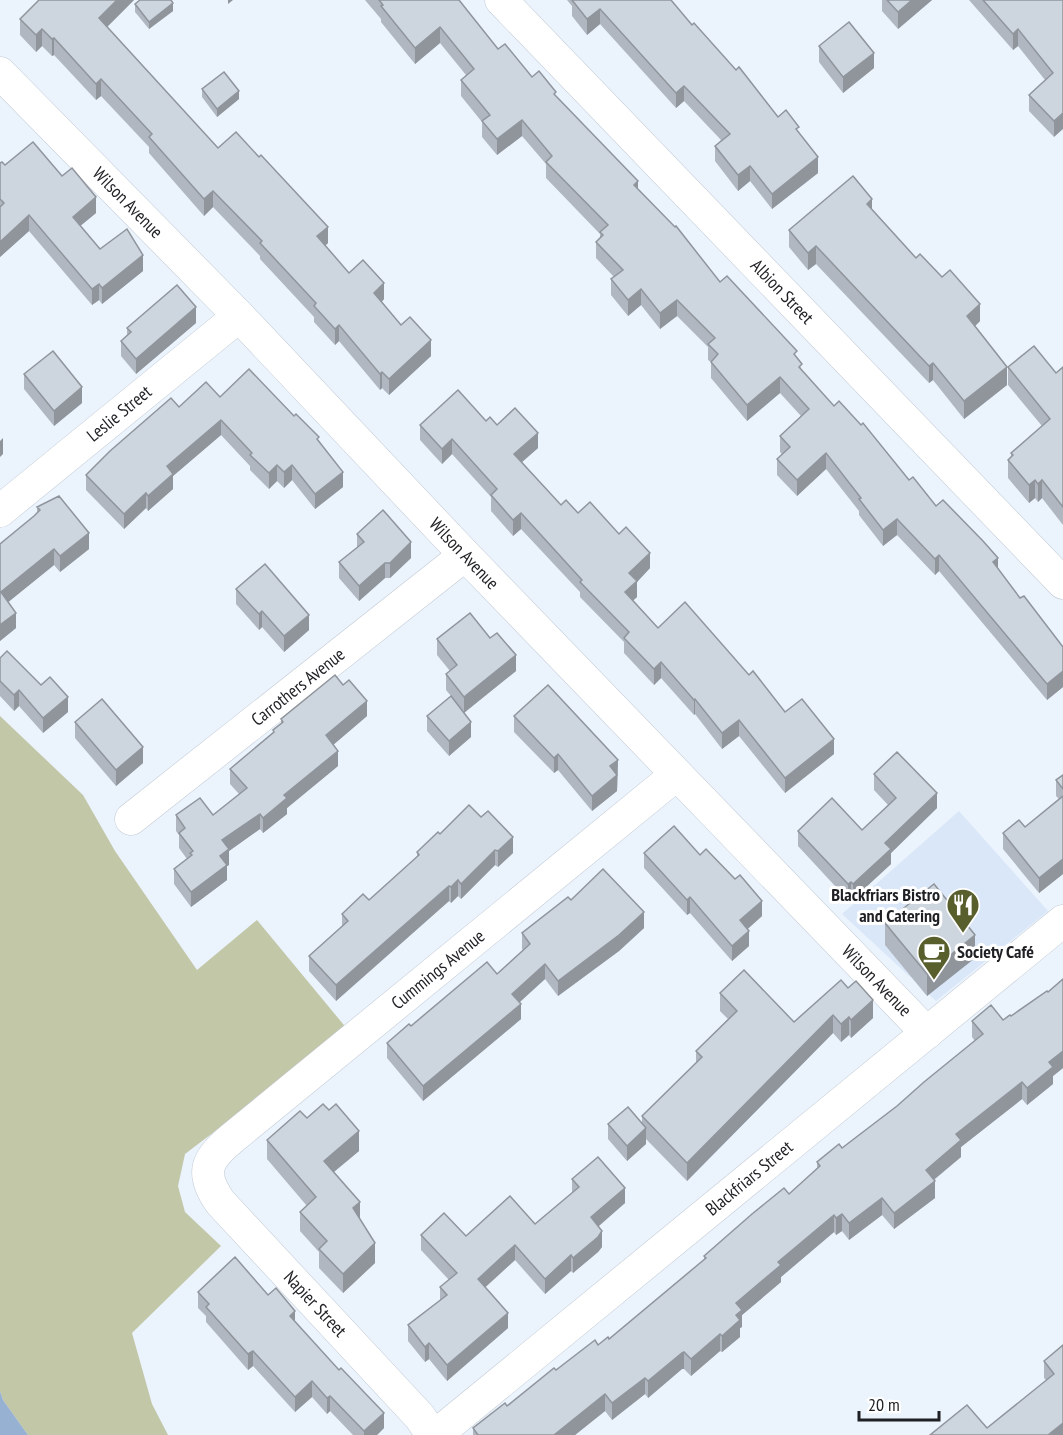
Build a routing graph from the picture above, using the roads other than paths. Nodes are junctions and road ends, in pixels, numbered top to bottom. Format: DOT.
graph roads {
  1 [pos="501,0"];
  2 [pos="6,90"];
  3 [pos="240,316"];
  4 [pos="0,511"];
  5 [pos="465,555"];
  6 [pos="1063,583"];
  7 [pos="676,775"];
  8 [pos="131,819"];
  9 [pos="1063,921"];
  10 [pos="927,1033"];
  11 [pos="208,1168"];
  12 [pos="434,1435"];
  1 -- 6 [label="street, Albion Street"];
  2 -- 3 [label="street, Wilson Avenue"];
  3 -- 4 [label="street, Leslie Street"];
  3 -- 5 [label="street, Wilson Avenue"];
  5 -- 7 [label="street, Wilson Avenue"];
  5 -- 8 [label="street, Carrothers Avenue"];
  7 -- 10 [label="street, Wilson Avenue"];
  7 -- 11 [label="street, Cummings Avenue"];
  9 -- 10 [label="street, Blackfriars Street"];
  10 -- 12 [label="street, Blackfriars Street"];
  11 -- 12 [label="street, Napier Street"];
}
